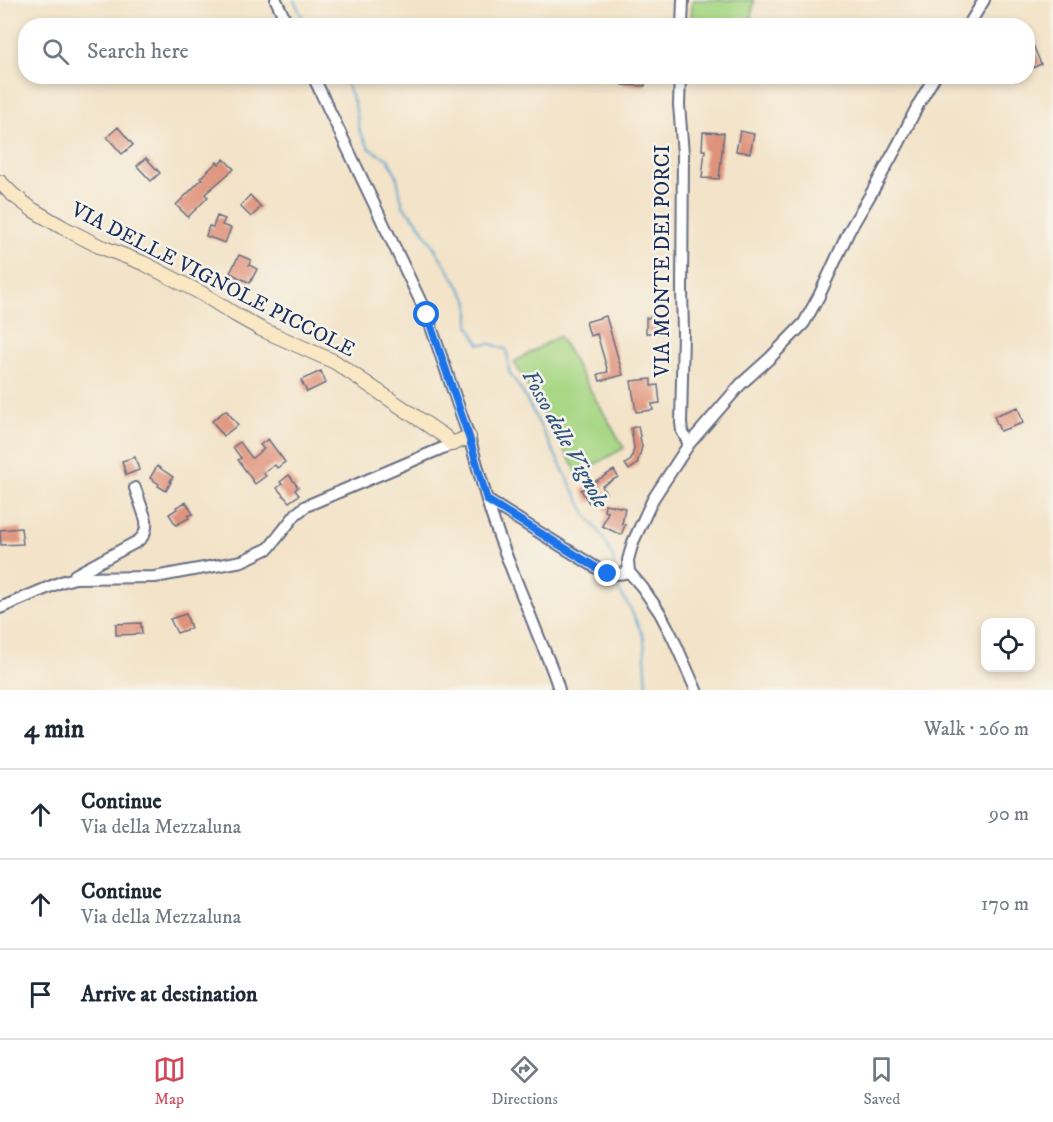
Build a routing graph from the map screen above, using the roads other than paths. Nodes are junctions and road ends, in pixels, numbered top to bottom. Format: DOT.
graph roads {
  1 [pos="276,0"];
  2 [pos="682,0"];
  3 [pos="984,0"];
  4 [pos="284,18"];
  5 [pos="682,18"];
  6 [pos="973,18"];
  7 [pos="317,84"];
  8 [pos="680,84"];
  9 [pos="930,84"];
  10 [pos="0,182"];
  11 [pos="467,432"];
  12 [pos="452,444"];
  13 [pos="688,444"];
  14 [pos="135,488"];
  15 [pos="487,500"];
  16 [pos="629,572"];
  17 [pos="61,582"];
  18 [pos="0,608"];
  19 [pos="559,690"];
  20 [pos="696,690"];
  1 -- 4 [label="street"];
  2 -- 5 [label="street"];
  3 -- 6 [label="street"];
  7 -- 11 [label="street"];
  8 -- 13 [label="street, VIA MONTE DEI PORCI"];
  9 -- 13 [label="street"];
  10 -- 12 [label="street, VIA DELLE VIGNOLE PICCOLE"];
  11 -- 12 [label="street"];
  11 -- 15 [label="street"];
  12 -- 17 [label="street"];
  13 -- 16 [label="street"];
  14 -- 17 [label="street"];
  15 -- 16 [label="street"];
  15 -- 19 [label="street"];
  16 -- 20 [label="street"];
  17 -- 18 [label="street"];
}
